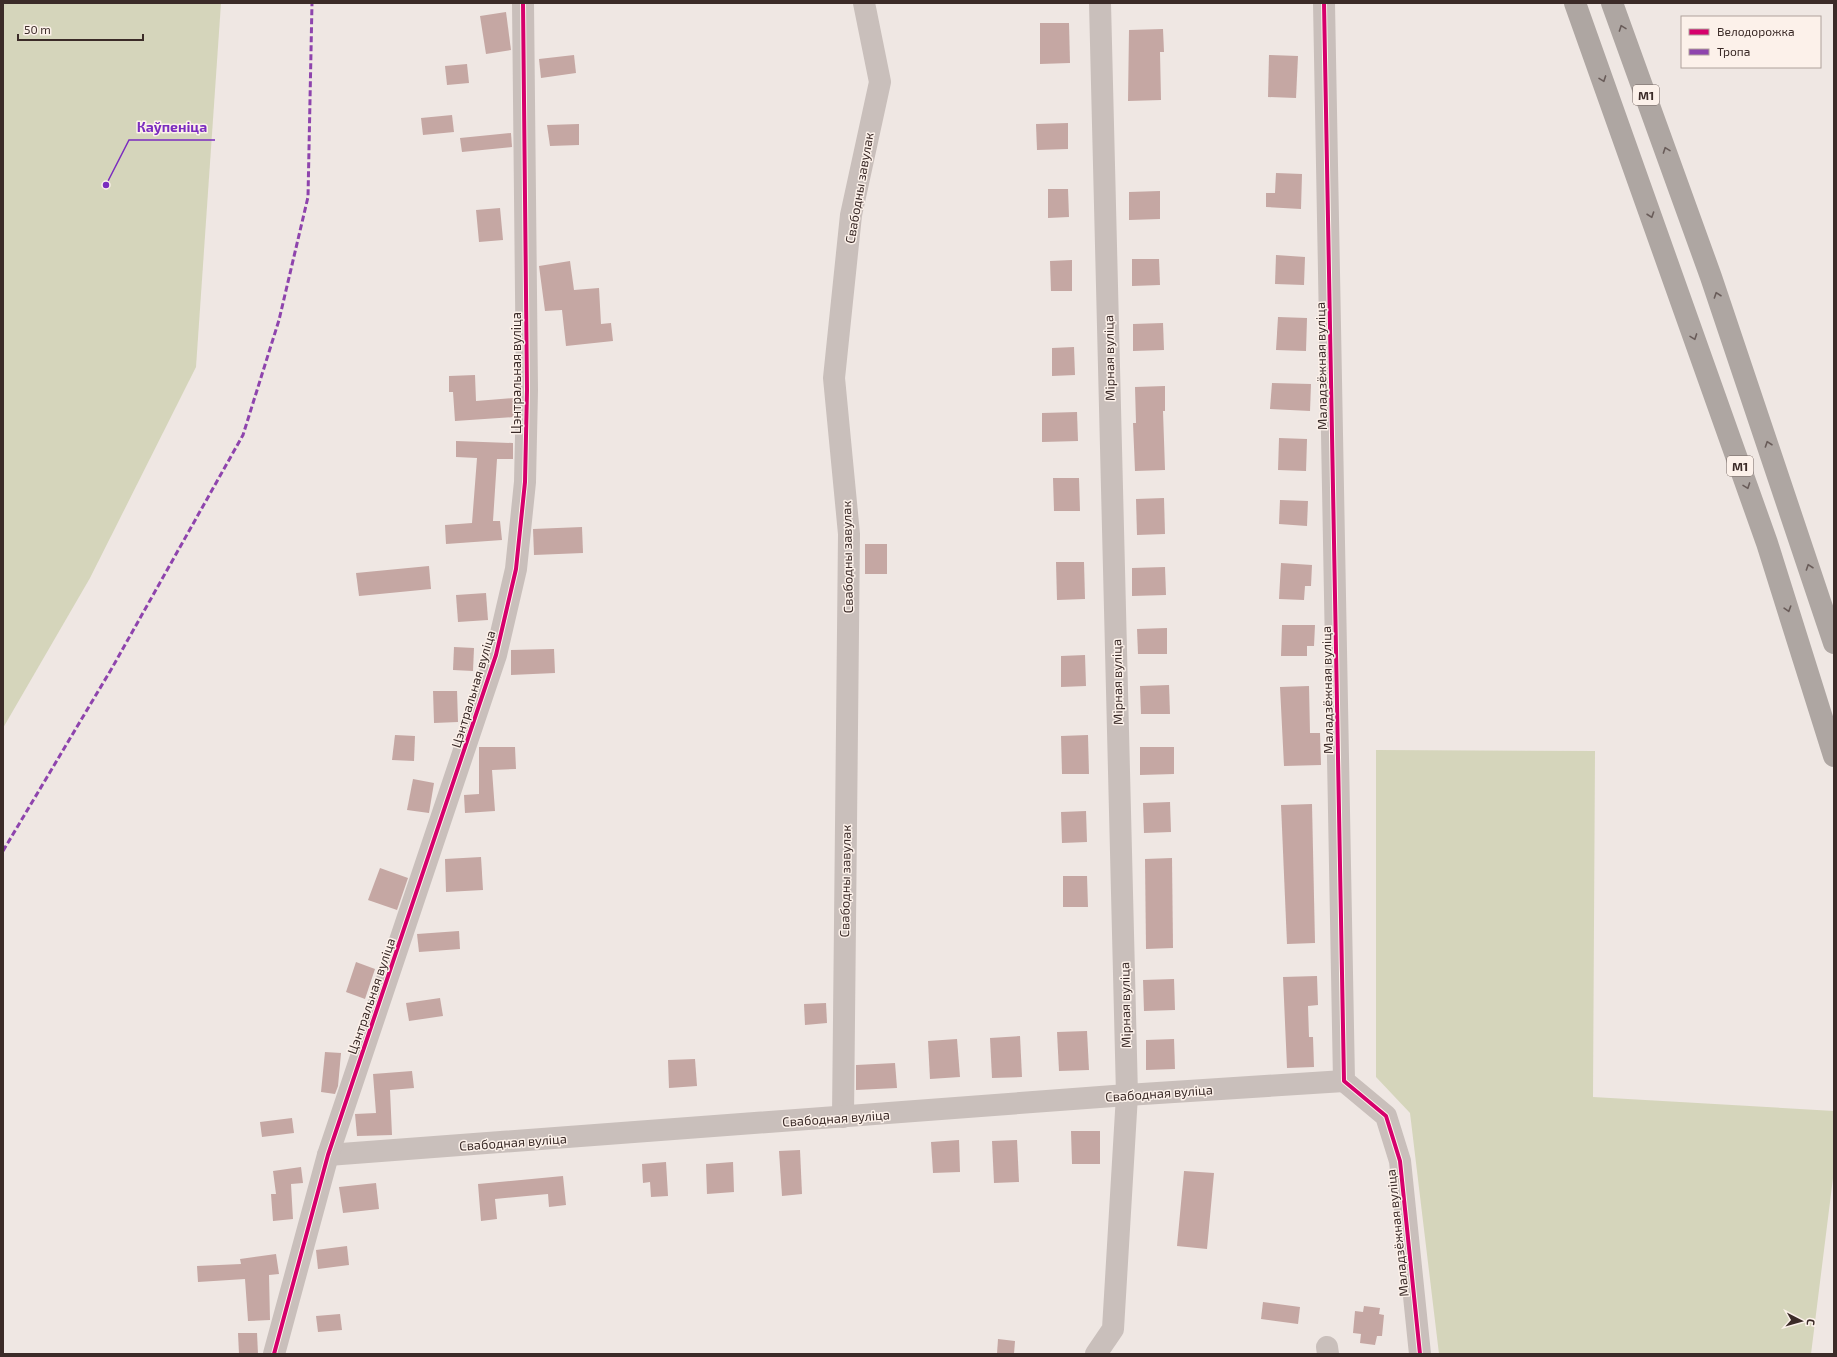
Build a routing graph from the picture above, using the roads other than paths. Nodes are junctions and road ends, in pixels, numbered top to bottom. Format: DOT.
graph roads {
  1 [pos="523,3"];
  2 [pos="864,3"];
  3 [pos="1100,3"];
  4 [pos="1324,3"];
  5 [pos="1575,3"];
  6 [pos="1612,3"];
  7 [pos="1830,625"];
  8 [pos="1834,643"];
  9 [pos="1834,756"];
  10 [pos="1344,1081"];
  11 [pos="1127,1095"];
  12 [pos="843,1117"];
  13 [pos="328,1155"];
  14 [pos="274,1354"];
  15 [pos="1096,1354"];
  16 [pos="1420,1354"];
  1 -- 13 [label="street, Цэнтральная вуліца"];
  2 -- 12 [label="street, Свабодны завулак"];
  3 -- 11 [label="street, Мірная вуліца"];
  4 -- 10 [label="street, Маладзёжная вуліца"];
  5 -- 9 [label="highway, М1, one-way"];
  7 -- 6 [label="highway, М1, one-way"];
  7 -- 8 [label="highway, М1"];
  10 -- 11 [label="street, Свабодная вуліца"];
  10 -- 16 [label="street, Маладзёжная вуліца"];
  11 -- 12 [label="street, Свабодная вуліца"];
  11 -- 15 [label="street, Мірная вуліца"];
  12 -- 13 [label="street, Свабодная вуліца"];
  13 -- 14 [label="street, Цэнтральная вуліца"];
}
